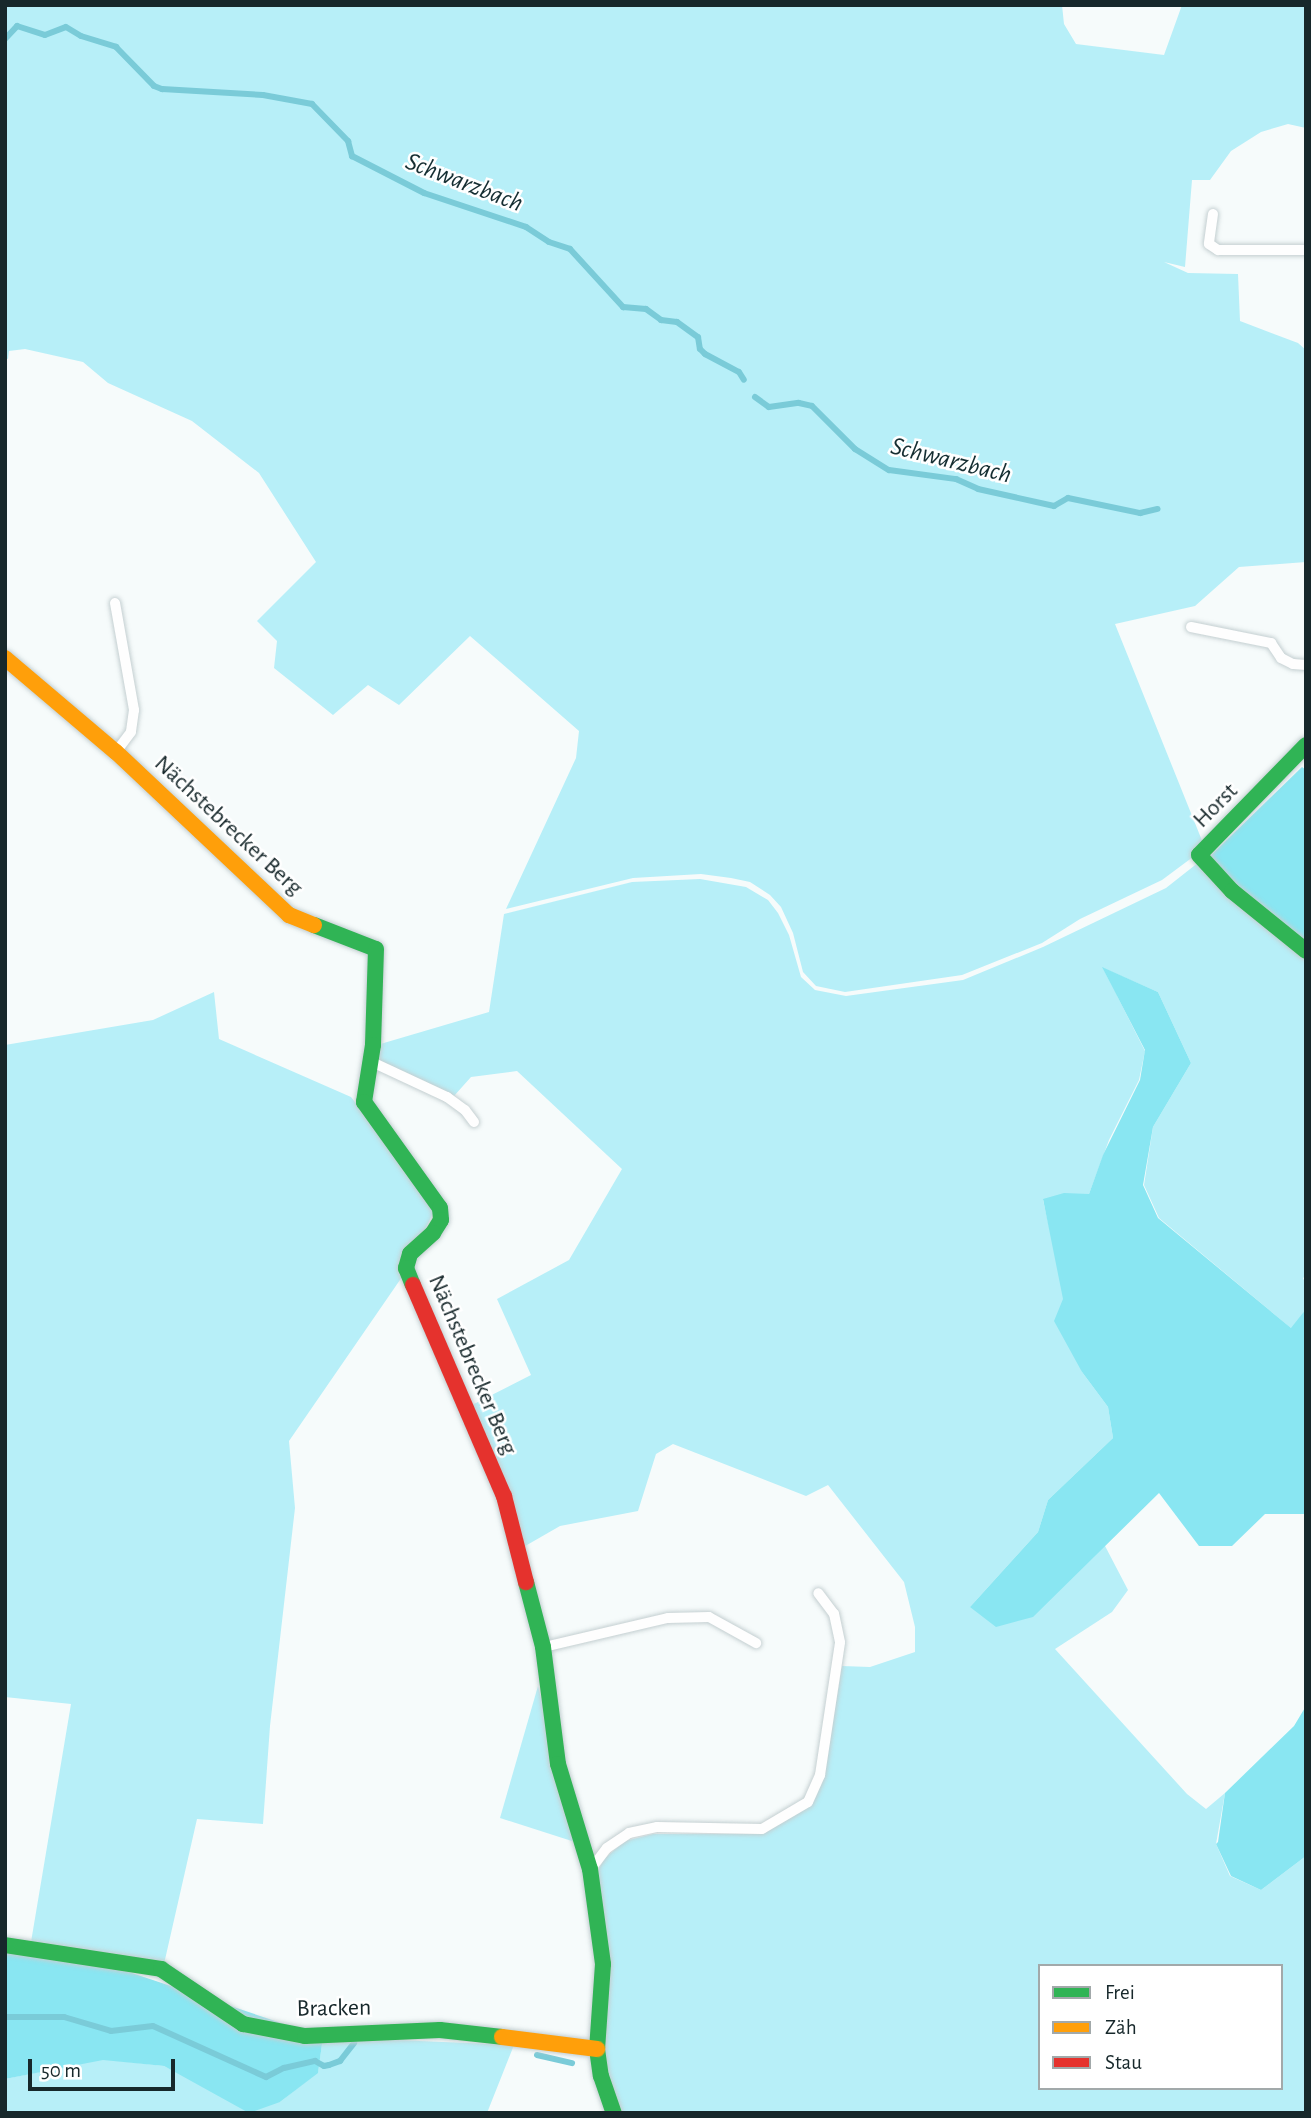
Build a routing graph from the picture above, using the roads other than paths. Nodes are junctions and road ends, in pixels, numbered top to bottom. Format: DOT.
graph roads {
  1 [pos="1213,214"];
  2 [pos="1306,250"];
  3 [pos="115,603"];
  4 [pos="1191,627"];
  5 [pos="5,659"];
  6 [pos="1306,665"];
  7 [pos="1306,745"];
  8 [pos="116,752"];
  9 [pos="1306,951"];
  10 [pos="371,1061"];
  11 [pos="474,1122"];
  12 [pos="818,1593"];
  13 [pos="756,1643"];
  14 [pos="543,1647"];
  15 [pos="590,1869"];
  16 [pos="5,1945"];
  17 [pos="597,2049"];
  18 [pos="614,2113"];
  1 -- 2 [label="lane"];
  3 -- 8 [label="lane"];
  4 -- 6 [label="lane"];
  5 -- 8 [label="street, Nächstebrecker Berg"];
  7 -- 9 [label="street, Horst"];
  8 -- 10 [label="street, Nächstebrecker Berg"];
  10 -- 11 [label="lane"];
  10 -- 14 [label="street, Nächstebrecker Berg"];
  12 -- 15 [label="lane"];
  13 -- 14 [label="lane"];
  14 -- 15 [label="street, Nächstebrecker Berg"];
  15 -- 17 [label="street, Nächstebrecker Berg"];
  16 -- 17 [label="street, Bracken"];
  17 -- 18 [label="street, Nächstebrecker Berg"];
}
